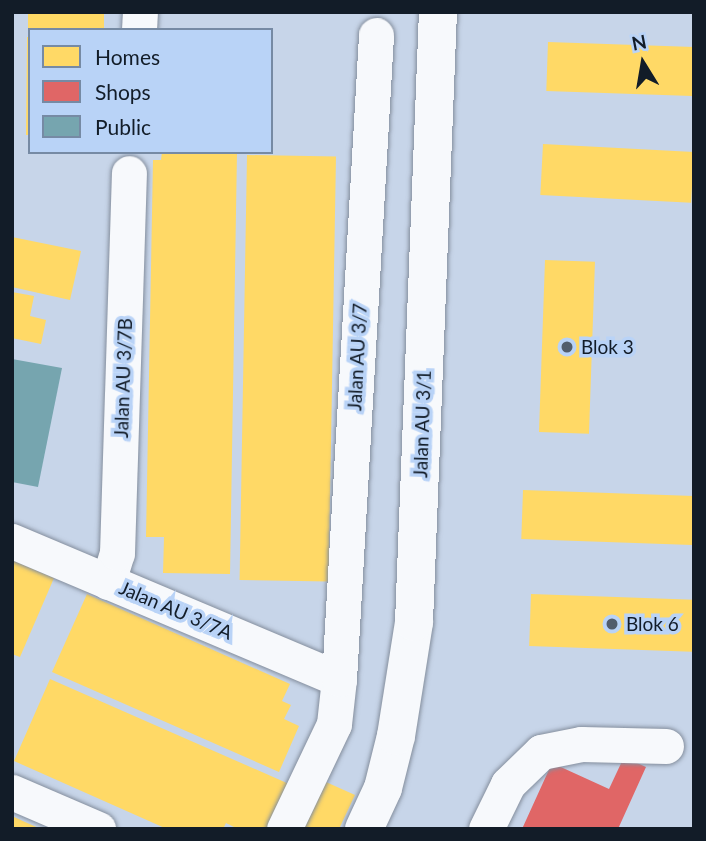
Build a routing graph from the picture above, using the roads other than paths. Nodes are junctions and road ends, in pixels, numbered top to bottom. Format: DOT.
graph roads {
  1 [pos="438,12"];
  2 [pos="376,35"];
  3 [pos="129,173"];
  4 [pos="12,541"];
  5 [pos="108,582"];
  6 [pos="339,679"];
  7 [pos="666,746"];
  8 [pos="12,792"];
  9 [pos="98,829"];
  10 [pos="284,829"];
  11 [pos="364,829"];
  12 [pos="486,829"];
  1 -- 11 [label="main road, Jalan AU 3/1"];
  2 -- 6 [label="street, Jalan AU 3/7"];
  3 -- 5 [label="street, Jalan AU 3/7B"];
  4 -- 5 [label="street, Jalan AU 3/7A"];
  5 -- 6 [label="street, Jalan AU 3/7A"];
  6 -- 10 [label="street, Jalan AU 3/7"];
  7 -- 12 [label="street"];
  8 -- 9 [label="street"];
}
